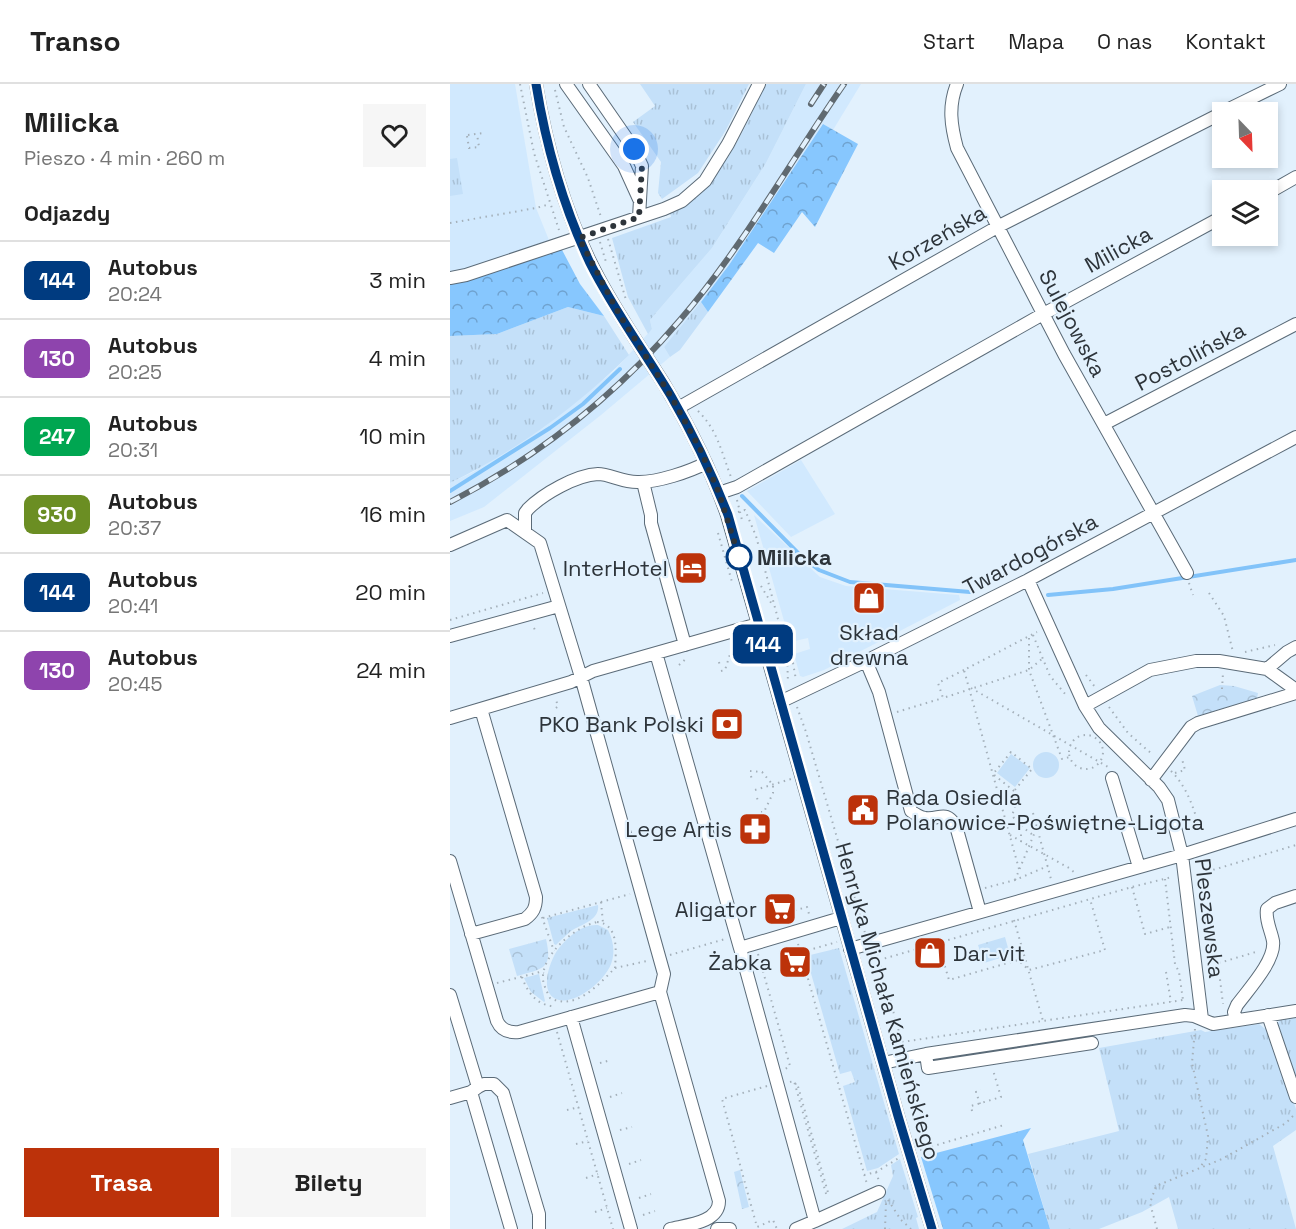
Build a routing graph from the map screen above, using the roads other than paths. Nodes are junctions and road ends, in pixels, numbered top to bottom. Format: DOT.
graph roads {
  1 [pos="536,84"];
  2 [pos="566,84"];
  3 [pos="589,84"];
  4 [pos="759,84"];
  5 [pos="957,84"];
  6 [pos="1280,84"];
  7 [pos="1245,102"];
  8 [pos="1212,119"];
  9 [pos="1296,177"];
  10 [pos="1278,187"];
  11 [pos="639,200"];
  12 [pos="639,217"];
  13 [pos="1212,222"];
  14 [pos="999,226"];
  15 [pos="579,238"];
  16 [pos="450,278"];
  17 [pos="1043,315"];
  18 [pos="1296,324"];
  19 [pos="678,408"];
  20 [pos="1104,424"];
  21 [pos="1296,437"];
  22 [pos="706,463"];
  23 [pos="643,482"];
  24 [pos="719,493"];
  25 [pos="1154,512"];
  26 [pos="525,532"];
  27 [pos="450,545"];
  28 [pos="1188,578"];
  29 [pos="1028,580"];
  30 [pos="559,606"];
  31 [pos="758,624"];
  32 [pos="450,636"];
  33 [pos="685,645"];
  34 [pos="1296,647"];
  35 [pos="656,653"];
  36 [pos="866,661"];
  37 [pos="1267,669"];
  38 [pos="581,677"];
  39 [pos="1296,692"];
  40 [pos="788,701"];
  41 [pos="1084,706"];
  42 [pos="481,709"];
  43 [pos="450,718"];
  44 [pos="1112,778"];
  45 [pos="1151,780"];
  46 [pos="1296,819"];
  47 [pos="1182,855"];
  48 [pos="450,861"];
  49 [pos="1139,867"];
  50 [pos="1296,896"];
  51 [pos="980,912"];
  52 [pos="842,918"];
  53 [pos="471,934"];
  54 [pos="738,942"];
  55 [pos="850,949"];
  56 [pos="660,992"];
  57 [pos="450,995"];
  58 [pos="1296,1011"];
  59 [pos="1268,1015"];
  60 [pos="571,1017"];
  61 [pos="1231,1021"];
  62 [pos="1198,1024"];
  63 [pos="1092,1043"];
  64 [pos="926,1054"];
  65 [pos="883,1063"];
  66 [pos="475,1089"];
  67 [pos="1296,1097"];
  68 [pos="450,1098"];
  69 [pos="883,1195"];
  70 [pos="815,1221"];
  71 [pos="511,1229"];
  72 [pos="539,1229"];
  73 [pos="631,1229"];
  74 [pos="670,1229"];
  75 [pos="717,1229"];
  76 [pos="730,1229"];
  77 [pos="796,1229"];
  78 [pos="932,1229"];
  1 -- 15 [label="street, Henryka Michała Kamieńskiego"];
  2 -- 11 [label="street"];
  3 -- 11 [label="street"];
  4 -- 12 [label="street"];
  5 -- 14 [label="street, Sulejowska"];
  6 -- 7 [label="street, Korzeńska"];
  8 -- 14 [label="street, Korzeńska"];
  9 -- 10 [label="street"];
  11 -- 12 [label="street"];
  12 -- 15 [label="street"];
  13 -- 17 [label="street, Milicka"];
  14 -- 17 [label="street, Sulejowska"];
  14 -- 19 [label="street, Korzeńska"];
  15 -- 16 [label="street"];
  15 -- 19 [label="street, Henryka Michała Kamieńskiego"];
  17 -- 20 [label="street, Sulejowska"];
  17 -- 24 [label="street, Milicka"];
  18 -- 20 [label="street, Postolińska"];
  19 -- 22 [label="street, Henryka Michała Kamieńskiego"];
  20 -- 25 [label="street, Sulejowska"];
  21 -- 25 [label="street, Twardogórska"];
  22 -- 23 [label="street"];
  22 -- 24 [label="street, Henryka Michała Kamieńskiego"];
  23 -- 26 [label="street"];
  23 -- 33 [label="street"];
  24 -- 31 [label="street, Henryka Michała Kamieńskiego"];
  25 -- 28 [label="street, Sulejowska"];
  25 -- 29 [label="street, Twardogórska"];
  26 -- 27 [label="street"];
  26 -- 30 [label="street"];
  29 -- 36 [label="street, Twardogórska"];
  29 -- 41 [label="street, Pleszewska"];
  30 -- 32 [label="street"];
  30 -- 38 [label="street"];
  31 -- 33 [label="street"];
  31 -- 40 [label="street, Henryka Michała Kamieńskiego"];
  33 -- 35 [label="street"];
  34 -- 37 [label="street"];
  35 -- 38 [label="street"];
  35 -- 54 [label="street"];
  36 -- 40 [label="street, Twardogórska"];
  36 -- 51 [label="street"];
  37 -- 39 [label="street"];
  37 -- 41 [label="street"];
  38 -- 42 [label="street"];
  38 -- 56 [label="street"];
  39 -- 45 [label="street"];
  40 -- 52 [label="street, Henryka Michała Kamieńskiego"];
  41 -- 45 [label="street, Pleszewska"];
  42 -- 43 [label="street"];
  42 -- 53 [label="street"];
  44 -- 49 [label="street"];
  45 -- 47 [label="street, Pleszewska"];
  46 -- 47 [label="street"];
  47 -- 49 [label="street"];
  47 -- 62 [label="street, Pleszewska"];
  48 -- 53 [label="street"];
  49 -- 51 [label="street"];
  50 -- 61 [label="street"];
  51 -- 55 [label="street"];
  52 -- 54 [label="street"];
  52 -- 55 [label="street, Henryka Michała Kamieńskiego"];
  53 -- 60 [label="street"];
  54 -- 70 [label="street"];
  55 -- 65 [label="street, Henryka Michała Kamieńskiego"];
  56 -- 60 [label="street"];
  56 -- 74 [label="street"];
  57 -- 66 [label="street"];
  58 -- 59 [label="street"];
  59 -- 61 [label="street"];
  59 -- 67 [label="street"];
  60 -- 73 [label="street"];
  61 -- 62 [label="street"];
  62 -- 64 [label="street"];
  63 -- 64 [label="street"];
  64 -- 65 [label="street"];
  65 -- 78 [label="street, Henryka Michała Kamieńskiego"];
  66 -- 68 [label="street"];
  66 -- 71 [label="street"];
  66 -- 72 [label="street"];
  69 -- 70 [label="street"];
  70 -- 77 [label="street"];
  75 -- 76 [label="street"];
}
